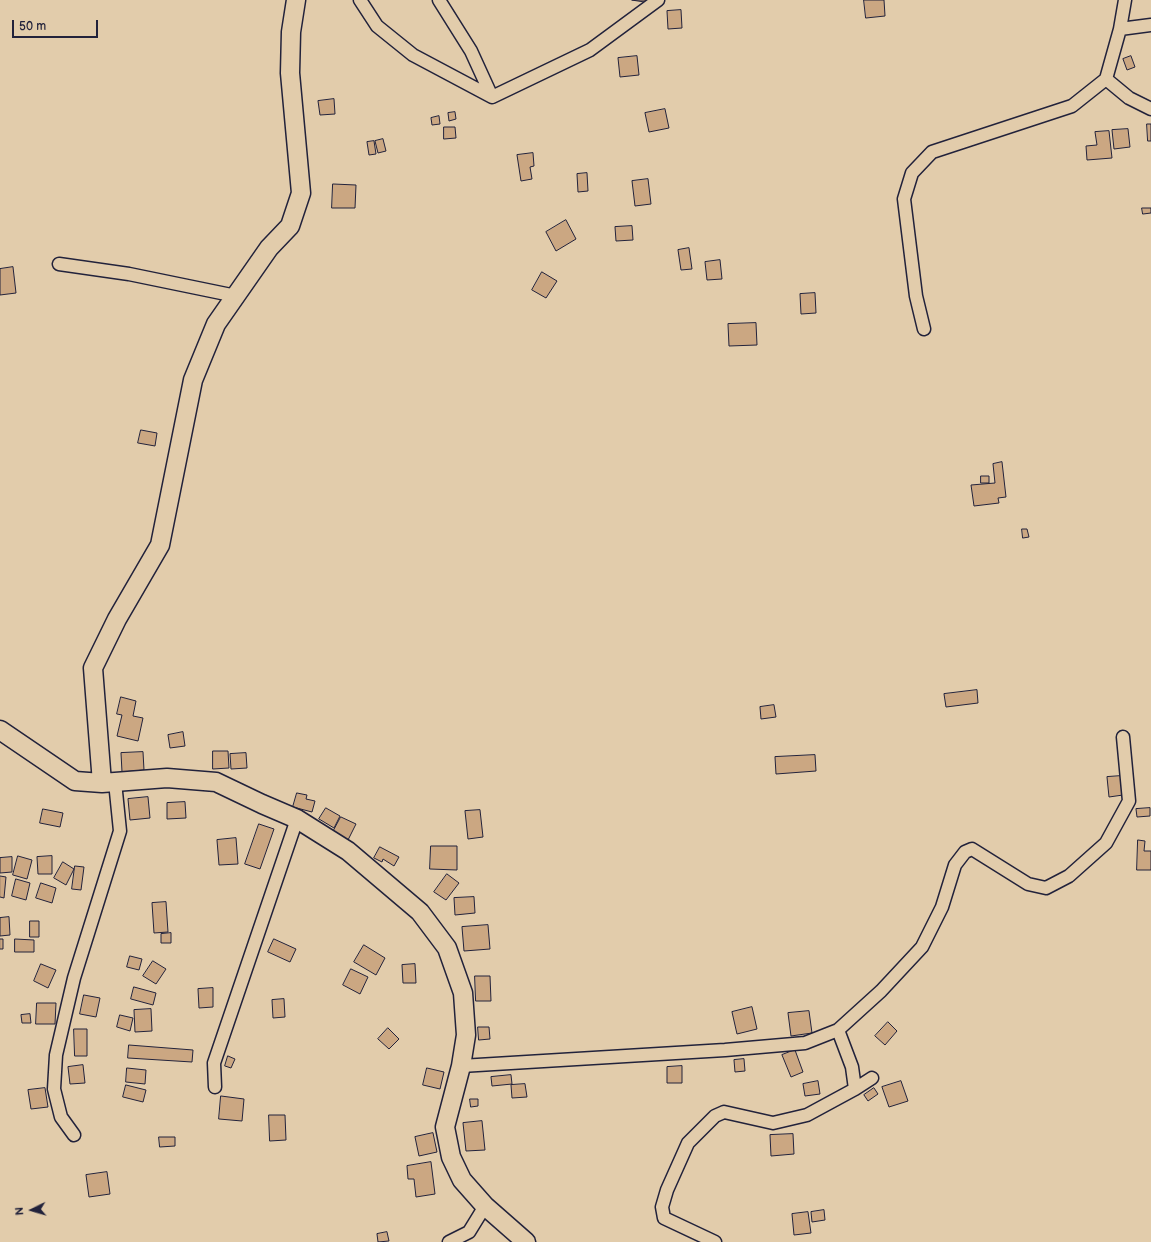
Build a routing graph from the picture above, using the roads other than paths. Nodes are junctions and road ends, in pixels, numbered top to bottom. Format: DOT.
graph roads {
  1 [pos="296,0"];
  2 [pos="360,0"];
  3 [pos="438,0"];
  4 [pos="658,0"];
  5 [pos="1125,0"];
  6 [pos="1151,25"];
  7 [pos="1120,29"];
  8 [pos="1106,79"];
  9 [pos="492,97"];
  10 [pos="1151,109"];
  11 [pos="59,264"];
  12 [pos="236,296"];
  13 [pos="924,329"];
  14 [pos="0,730"];
  15 [pos="1123,737"];
  16 [pos="109,783"];
  17 [pos="297,819"];
  18 [pos="838,1030"];
  19 [pos="461,1066"];
  20 [pos="872,1078"];
  21 [pos="214,1087"];
  22 [pos="855,1089"];
  23 [pos="74,1135"];
  24 [pos="486,1206"];
  25 [pos="449,1242"];
  26 [pos="526,1242"];
  27 [pos="715,1242"];
  1 -- 12 [label="main road"];
  2 -- 9 [label="street"];
  3 -- 9 [label="street"];
  4 -- 9 [label="street"];
  5 -- 7 [label="street"];
  6 -- 7 [label="street"];
  7 -- 8 [label="street"];
  8 -- 10 [label="street"];
  8 -- 13 [label="street"];
  11 -- 12 [label="street"];
  12 -- 16 [label="main road"];
  14 -- 16 [label="main road"];
  15 -- 18 [label="street"];
  16 -- 17 [label="main road"];
  16 -- 23 [label="street"];
  17 -- 19 [label="main road"];
  17 -- 21 [label="street"];
  18 -- 19 [label="street"];
  18 -- 22 [label="street"];
  19 -- 24 [label="main road"];
  20 -- 22 [label="street"];
  22 -- 27 [label="street"];
  24 -- 25 [label="street"];
  24 -- 26 [label="main road"];
}
